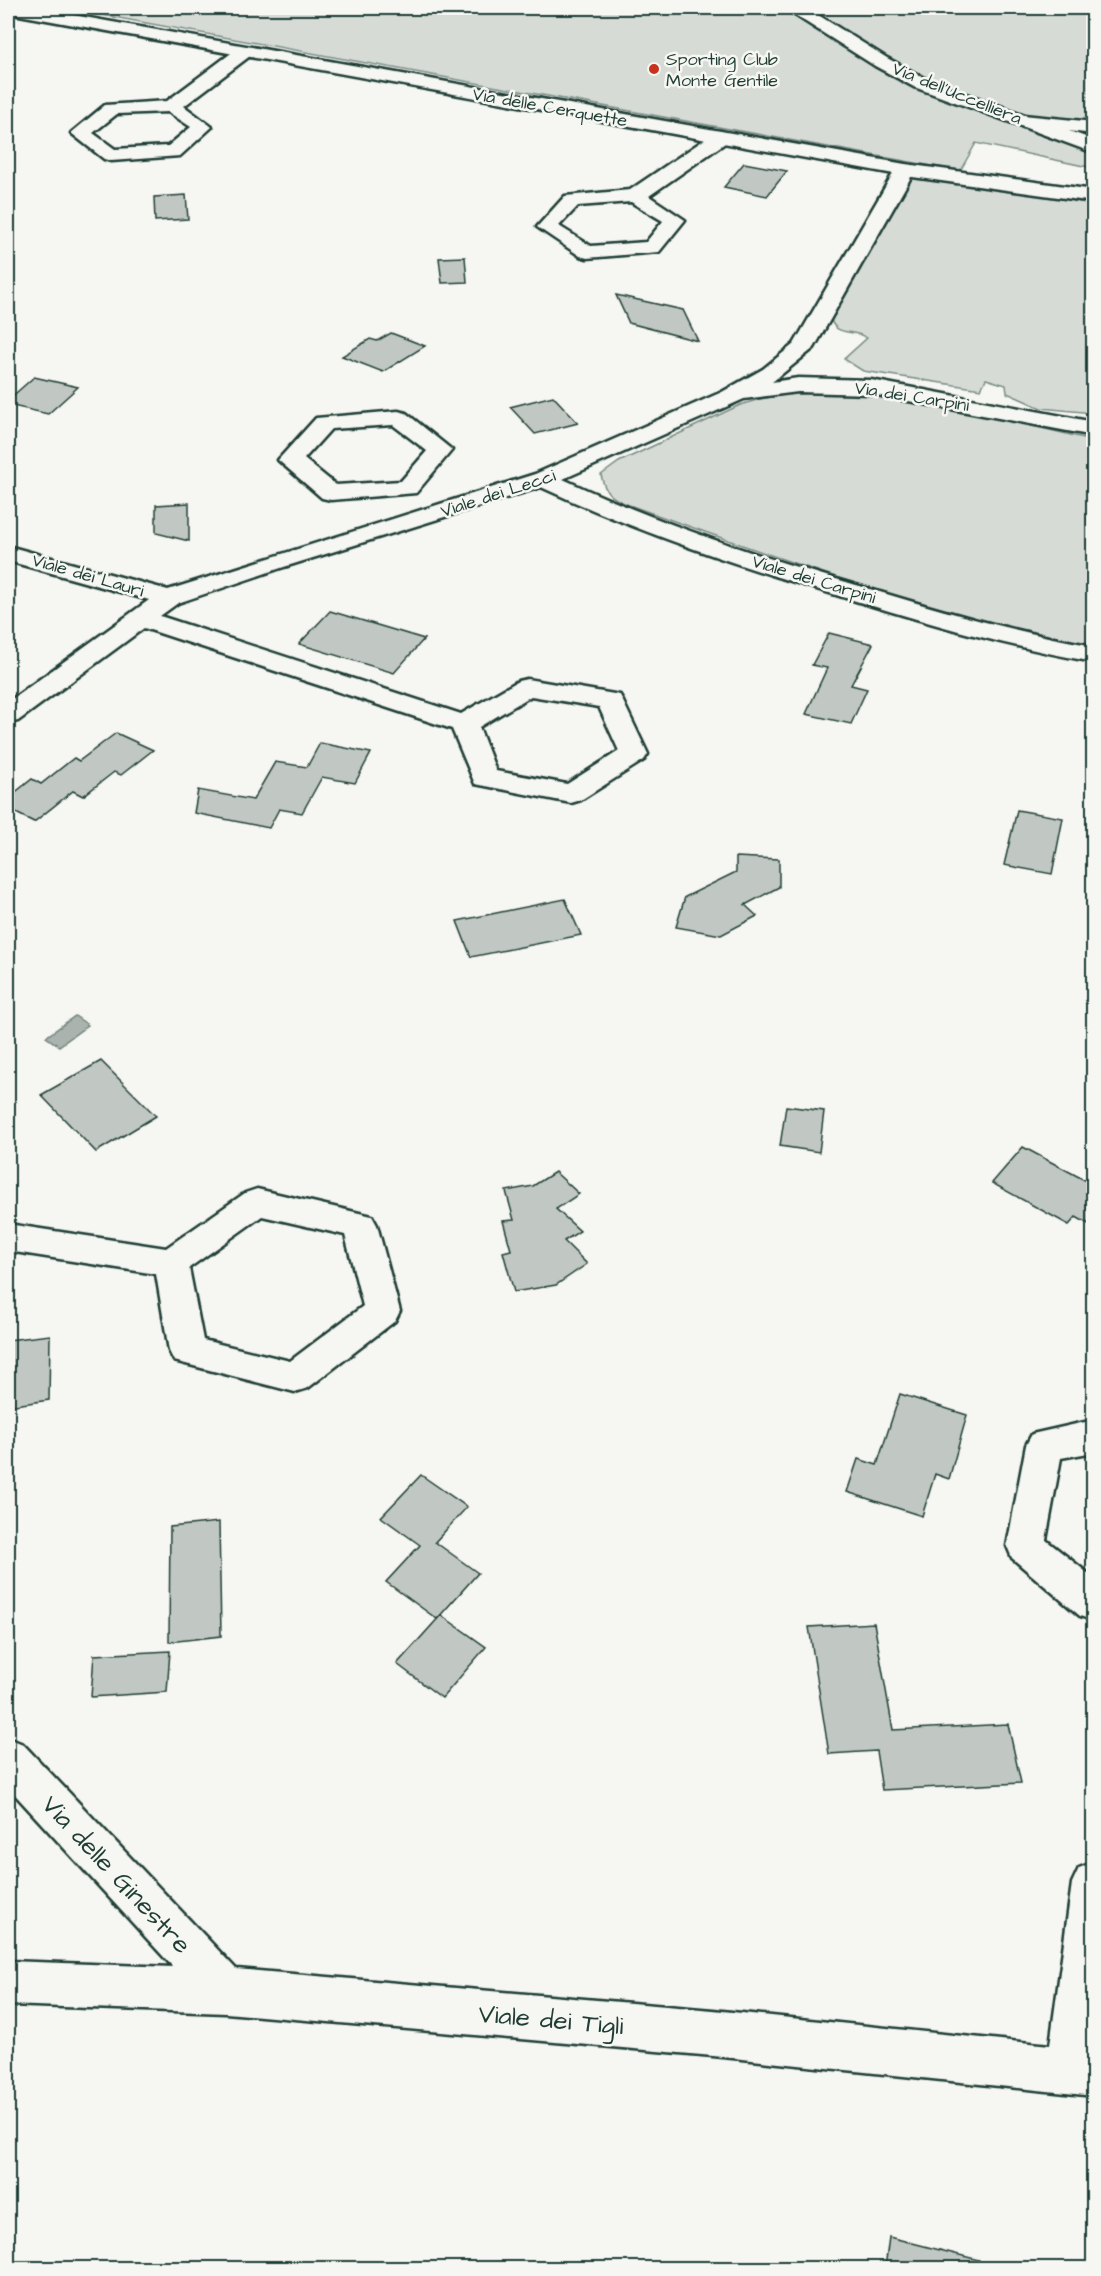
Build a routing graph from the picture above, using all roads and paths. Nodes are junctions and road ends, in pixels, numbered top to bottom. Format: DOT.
graph roads {
  1 [pos="8,8"];
  2 [pos="796,8"];
  3 [pos="244,51"];
  4 [pos="172,106"];
  5 [pos="1023,121"];
  6 [pos="1094,128"];
  7 [pos="721,137"];
  8 [pos="1094,147"];
  9 [pos="905,170"];
  10 [pos="635,196"];
  11 [pos="1094,196"];
  12 [pos="803,348"];
  13 [pos="871,387"];
  14 [pos="730,397"];
  15 [pos="1094,429"];
  16 [pos="543,479"];
  17 [pos="408,488"];
  18 [pos="427,515"];
  19 [pos="8,553"];
  20 [pos="169,598"];
  21 [pos="142,619"];
  22 [pos="1094,654"];
  23 [pos="8,715"];
  24 [pos="464,724"];
  25 [pos="8,1238"];
  26 [pos="171,1263"];
  27 [pos="1094,1436"];
  28 [pos="1094,1603"];
  29 [pos="8,1758"];
  30 [pos="1094,1883"];
  31 [pos="8,1983"];
  32 [pos="226,1991"];
  33 [pos="1082,2072"];
  1 -- 3 [label="street, Via delle Cerquette"];
  2 -- 5 [label="street, Via dell'Uccelliera"];
  3 -- 4 [label="street"];
  3 -- 7 [label="street, Via delle Cerquette"];
  4 -- 4 [label="street"];
  5 -- 6 [label="street"];
  5 -- 8 [label="street, Via dell'Uccelliera"];
  7 -- 9 [label="street, Via delle Cerquette"];
  7 -- 10 [label="street"];
  9 -- 11 [label="street, Via delle Cerquette"];
  9 -- 12 [label="street, Viale dei Lecci"];
  10 -- 10 [label="street"];
  12 -- 13 [label="street"];
  12 -- 14 [label="street, Viale dei Lecci"];
  13 -- 14 [label="street, Via dei Carpini"];
  13 -- 15 [label="street, Via dei Carpini"];
  14 -- 16 [label="street, Viale dei Lecci"];
  16 -- 18 [label="street, Viale dei Lecci"];
  16 -- 22 [label="street, Viale dei Carpini"];
  17 -- 17 [label="street"];
  17 -- 18 [label="street"];
  18 -- 20 [label="street, Viale dei Lecci"];
  19 -- 20 [label="street, Viale dei Lauri"];
  20 -- 21 [label="street, Viale dei Lecci"];
  21 -- 23 [label="street, Viale dei Lecci"];
  21 -- 24 [label="street"];
  24 -- 24 [label="street"];
  25 -- 26 [label="street"];
  26 -- 26 [label="street"];
  27 -- 28 [label="street"];
  29 -- 32 [label="street, Via delle Ginestre"];
  30 -- 33 [label="street"];
  31 -- 32 [label="street, Viale dei Tigli"];
  32 -- 33 [label="street, Viale dei Tigli"];
}
